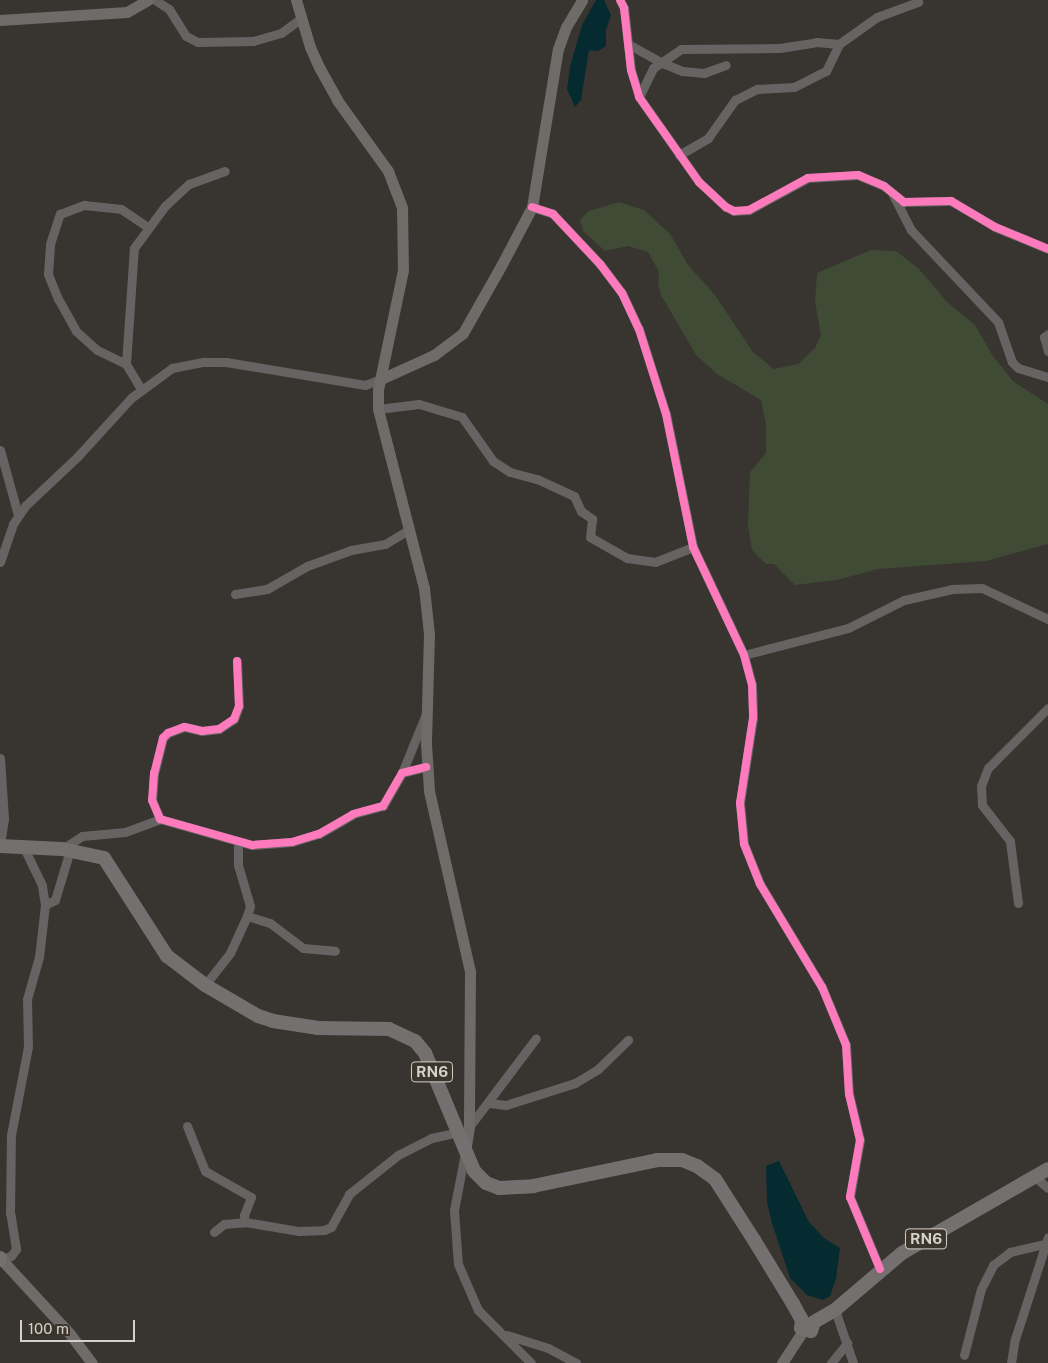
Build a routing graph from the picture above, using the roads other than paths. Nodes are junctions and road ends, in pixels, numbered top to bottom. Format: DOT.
graph roads {
  1 [pos="148,0"];
  2 [pos="155,0"];
  3 [pos="296,0"];
  4 [pos="582,0"];
  5 [pos="620,0"];
  6 [pos="918,2"];
  7 [pos="300,19"];
  8 [pos="0,20"];
  9 [pos="628,44"];
  10 [pos="839,44"];
  11 [pos="660,62"];
  12 [pos="726,65"];
  13 [pos="640,97"];
  14 [pos="679,155"];
  15 [pos="224,171"];
  16 [pos="892,193"];
  17 [pos="532,207"];
  18 [pos="148,227"];
  19 [pos="1048,249"];
  20 [pos="1048,334"];
  21 [pos="1048,351"];
  22 [pos="126,364"];
  23 [pos="1048,377"];
  24 [pos="380,379"];
  25 [pos="141,389"];
  26 [pos="378,409"];
  27 [pos="0,450"];
  28 [pos="18,515"];
  29 [pos="410,529"];
  30 [pos="693,548"];
  31 [pos="0,562"];
  32 [pos="236,594"];
  33 [pos="1048,619"];
  34 [pos="744,655"];
  35 [pos="237,661"];
  36 [pos="1048,708"];
  37 [pos="426,713"];
  38 [pos="0,758"];
  39 [pos="426,767"];
  40 [pos="402,773"];
  41 [pos="160,819"];
  42 [pos="238,842"];
  43 [pos="0,845"];
  44 [pos="23,846"];
  45 [pos="66,850"];
  46 [pos="1018,903"];
  47 [pos="45,906"];
  48 [pos="248,916"];
  49 [pos="335,951"];
  50 [pos="205,986"];
  51 [pos="536,1038"];
  52 [pos="628,1040"];
  53 [pos="489,1102"];
  54 [pos="188,1126"];
  55 [pos="468,1127"];
  56 [pos="455,1133"];
  57 [pos="465,1153"];
  58 [pos="1048,1169"];
  59 [pos="1034,1176"];
  60 [pos="1048,1188"];
  61 [pos="245,1222"];
  62 [pos="214,1232"];
  63 [pos="1046,1241"];
  64 [pos="0,1259"];
  65 [pos="880,1269"];
  66 [pos="835,1310"];
  67 [pos="806,1325"];
  68 [pos="505,1335"];
  69 [pos="847,1344"];
  70 [pos="964,1355"];
  71 [pos="92,1363"];
  72 [pos="531,1363"];
  73 [pos="576,1363"];
  74 [pos="782,1363"];
  75 [pos="831,1363"];
  76 [pos="853,1363"];
  77 [pos="1011,1363"];
  1 -- 8 [label="main road"];
  2 -- 7 [label="street"];
  3 -- 7 [label="main road"];
  4 -- 17 [label="main road"];
  5 -- 9 [label="street"];
  6 -- 10 [label="street"];
  7 -- 24 [label="main road"];
  9 -- 11 [label="street"];
  9 -- 13 [label="street"];
  10 -- 11 [label="street"];
  10 -- 14 [label="street"];
  11 -- 12 [label="street"];
  11 -- 13 [label="street"];
  13 -- 14 [label="street"];
  14 -- 16 [label="street"];
  15 -- 18 [label="street"];
  16 -- 19 [label="street"];
  16 -- 23 [label="street"];
  17 -- 24 [label="main road"];
  17 -- 30 [label="street"];
  18 -- 22 [label="street"];
  18 -- 22 [label="street"];
  20 -- 21 [label="street"];
  22 -- 25 [label="street"];
  24 -- 25 [label="street"];
  24 -- 26 [label="main road"];
  25 -- 28 [label="street"];
  26 -- 29 [label="main road"];
  26 -- 30 [label="street"];
  27 -- 28 [label="street"];
  28 -- 31 [label="street"];
  29 -- 32 [label="street"];
  29 -- 37 [label="main road"];
  30 -- 34 [label="street"];
  33 -- 34 [label="street"];
  34 -- 65 [label="street"];
  35 -- 41 [label="street"];
  36 -- 46 [label="street"];
  37 -- 39 [label="main road"];
  37 -- 40 [label="street"];
  38 -- 43 [label="street"];
  39 -- 40 [label="street"];
  39 -- 55 [label="main road"];
  40 -- 42 [label="street"];
  41 -- 42 [label="street"];
  41 -- 45 [label="street"];
  42 -- 48 [label="street"];
  43 -- 44 [label="highway, RN6"];
  44 -- 45 [label="highway, RN6"];
  44 -- 47 [label="street"];
  45 -- 47 [label="street"];
  45 -- 50 [label="highway, RN6"];
  47 -- 64 [label="street"];
  48 -- 49 [label="street"];
  48 -- 50 [label="street"];
  50 -- 56 [label="highway, RN6"];
  51 -- 53 [label="street"];
  52 -- 53 [label="street"];
  53 -- 55 [label="street"];
  54 -- 61 [label="street"];
  55 -- 57 [label="main road"];
  56 -- 57 [label="highway, RN6"];
  56 -- 61 [label="street"];
  57 -- 67 [label="highway, RN6"];
  57 -- 68 [label="street"];
  58 -- 59 [label="highway, RN6"];
  59 -- 60 [label="street"];
  59 -- 65 [label="highway, RN6"];
  61 -- 62 [label="street"];
  63 -- 70 [label="street"];
  63 -- 77 [label="street"];
  64 -- 71 [label="main road"];
  65 -- 66 [label="highway, RN6"];
  66 -- 67 [label="highway, RN6"];
  66 -- 69 [label="street"];
  67 -- 74 [label="main road"];
  68 -- 72 [label="street"];
  68 -- 73 [label="street"];
  69 -- 75 [label="street"];
  69 -- 76 [label="street"];
}
